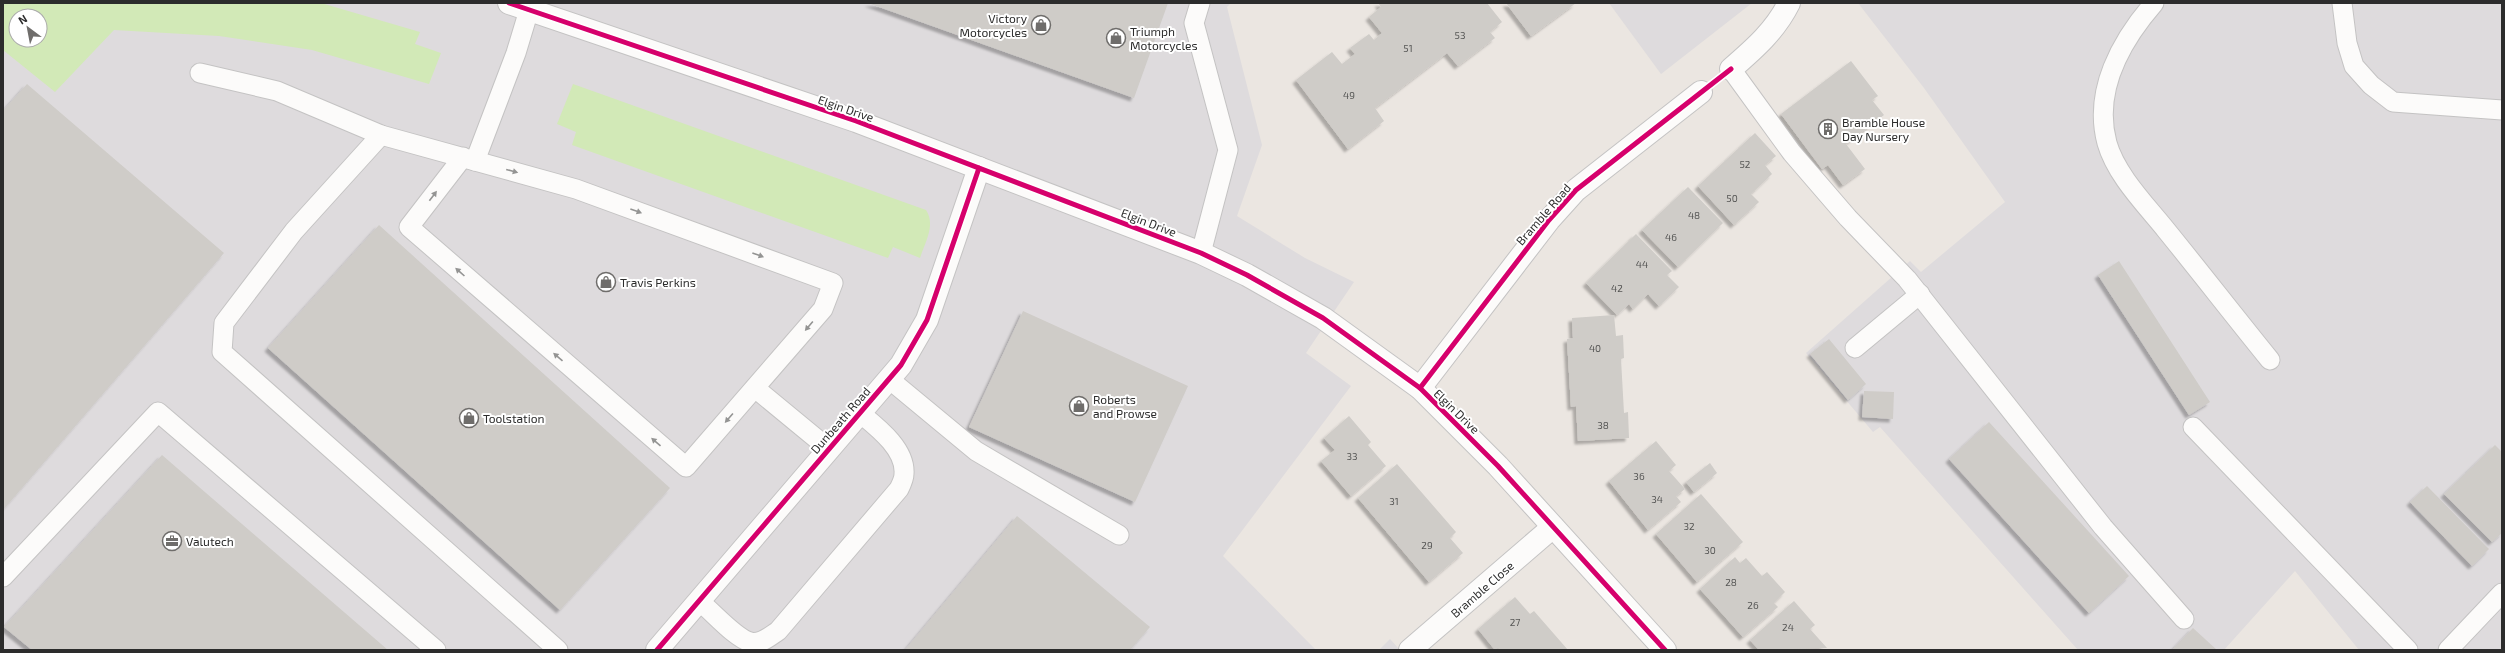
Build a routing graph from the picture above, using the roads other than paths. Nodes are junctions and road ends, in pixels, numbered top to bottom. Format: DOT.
graph roads {
  1 [pos="1200,3"];
  2 [pos="1789,3"];
  3 [pos="2154,3"];
  4 [pos="2342,3"];
  5 [pos="519,6"];
  6 [pos="1731,69"];
  7 [pos="200,73"];
  8 [pos="1701,92"];
  9 [pos="2502,110"];
  10 [pos="381,135"];
  11 [pos="469,159"];
  12 [pos="979,168"];
  13 [pos="1201,253"];
  14 [pos="1920,294"];
  15 [pos="1856,348"];
  16 [pos="2270,360"];
  17 [pos="888,379"];
  18 [pos="755,388"];
  19 [pos="1420,388"];
  20 [pos="860,413"];
  21 [pos="2193,427"];
  22 [pos="829,449"];
  23 [pos="1553,527"];
  24 [pos="1119,535"];
  25 [pos="3,577"];
  26 [pos="2502,593"];
  27 [pos="699,600"];
  28 [pos="2184,618"];
  29 [pos="436,650"];
  30 [pos="558,650"];
  31 [pos="657,650"];
  32 [pos="1410,650"];
  33 [pos="1665,650"];
  34 [pos="2408,650"];
  35 [pos="2448,650"];
  1 -- 13 [label="lane"];
  2 -- 6 [label="street"];
  3 -- 16 [label="lane"];
  4 -- 9 [label="lane"];
  5 -- 11 [label="lane"];
  5 -- 12 [label="street, Elgin Drive"];
  6 -- 14 [label="lane"];
  7 -- 10 [label="lane"];
  8 -- 19 [label="street, Bramble Road"];
  10 -- 11 [label="lane"];
  10 -- 30 [label="lane"];
  11 -- 18 [label="lane, one-way"];
  18 -- 11 [label="lane, one-way"];
  12 -- 13 [label="street, Elgin Drive"];
  12 -- 17 [label="street, Dunbeath Road"];
  13 -- 19 [label="street, Elgin Drive"];
  14 -- 15 [label="lane"];
  14 -- 28 [label="lane"];
  17 -- 20 [label="street, Dunbeath Road"];
  17 -- 24 [label="lane"];
  18 -- 22 [label="lane"];
  19 -- 23 [label="street, Elgin Drive"];
  20 -- 22 [label="street, Dunbeath Road"];
  20 -- 27 [label="lane"];
  21 -- 34 [label="lane"];
  22 -- 27 [label="street, Dunbeath Road"];
  23 -- 32 [label="street, Bramble Close"];
  23 -- 33 [label="street, Elgin Drive"];
  25 -- 29 [label="lane"];
  26 -- 35 [label="lane"];
  27 -- 31 [label="street, Dunbeath Road"];
}
